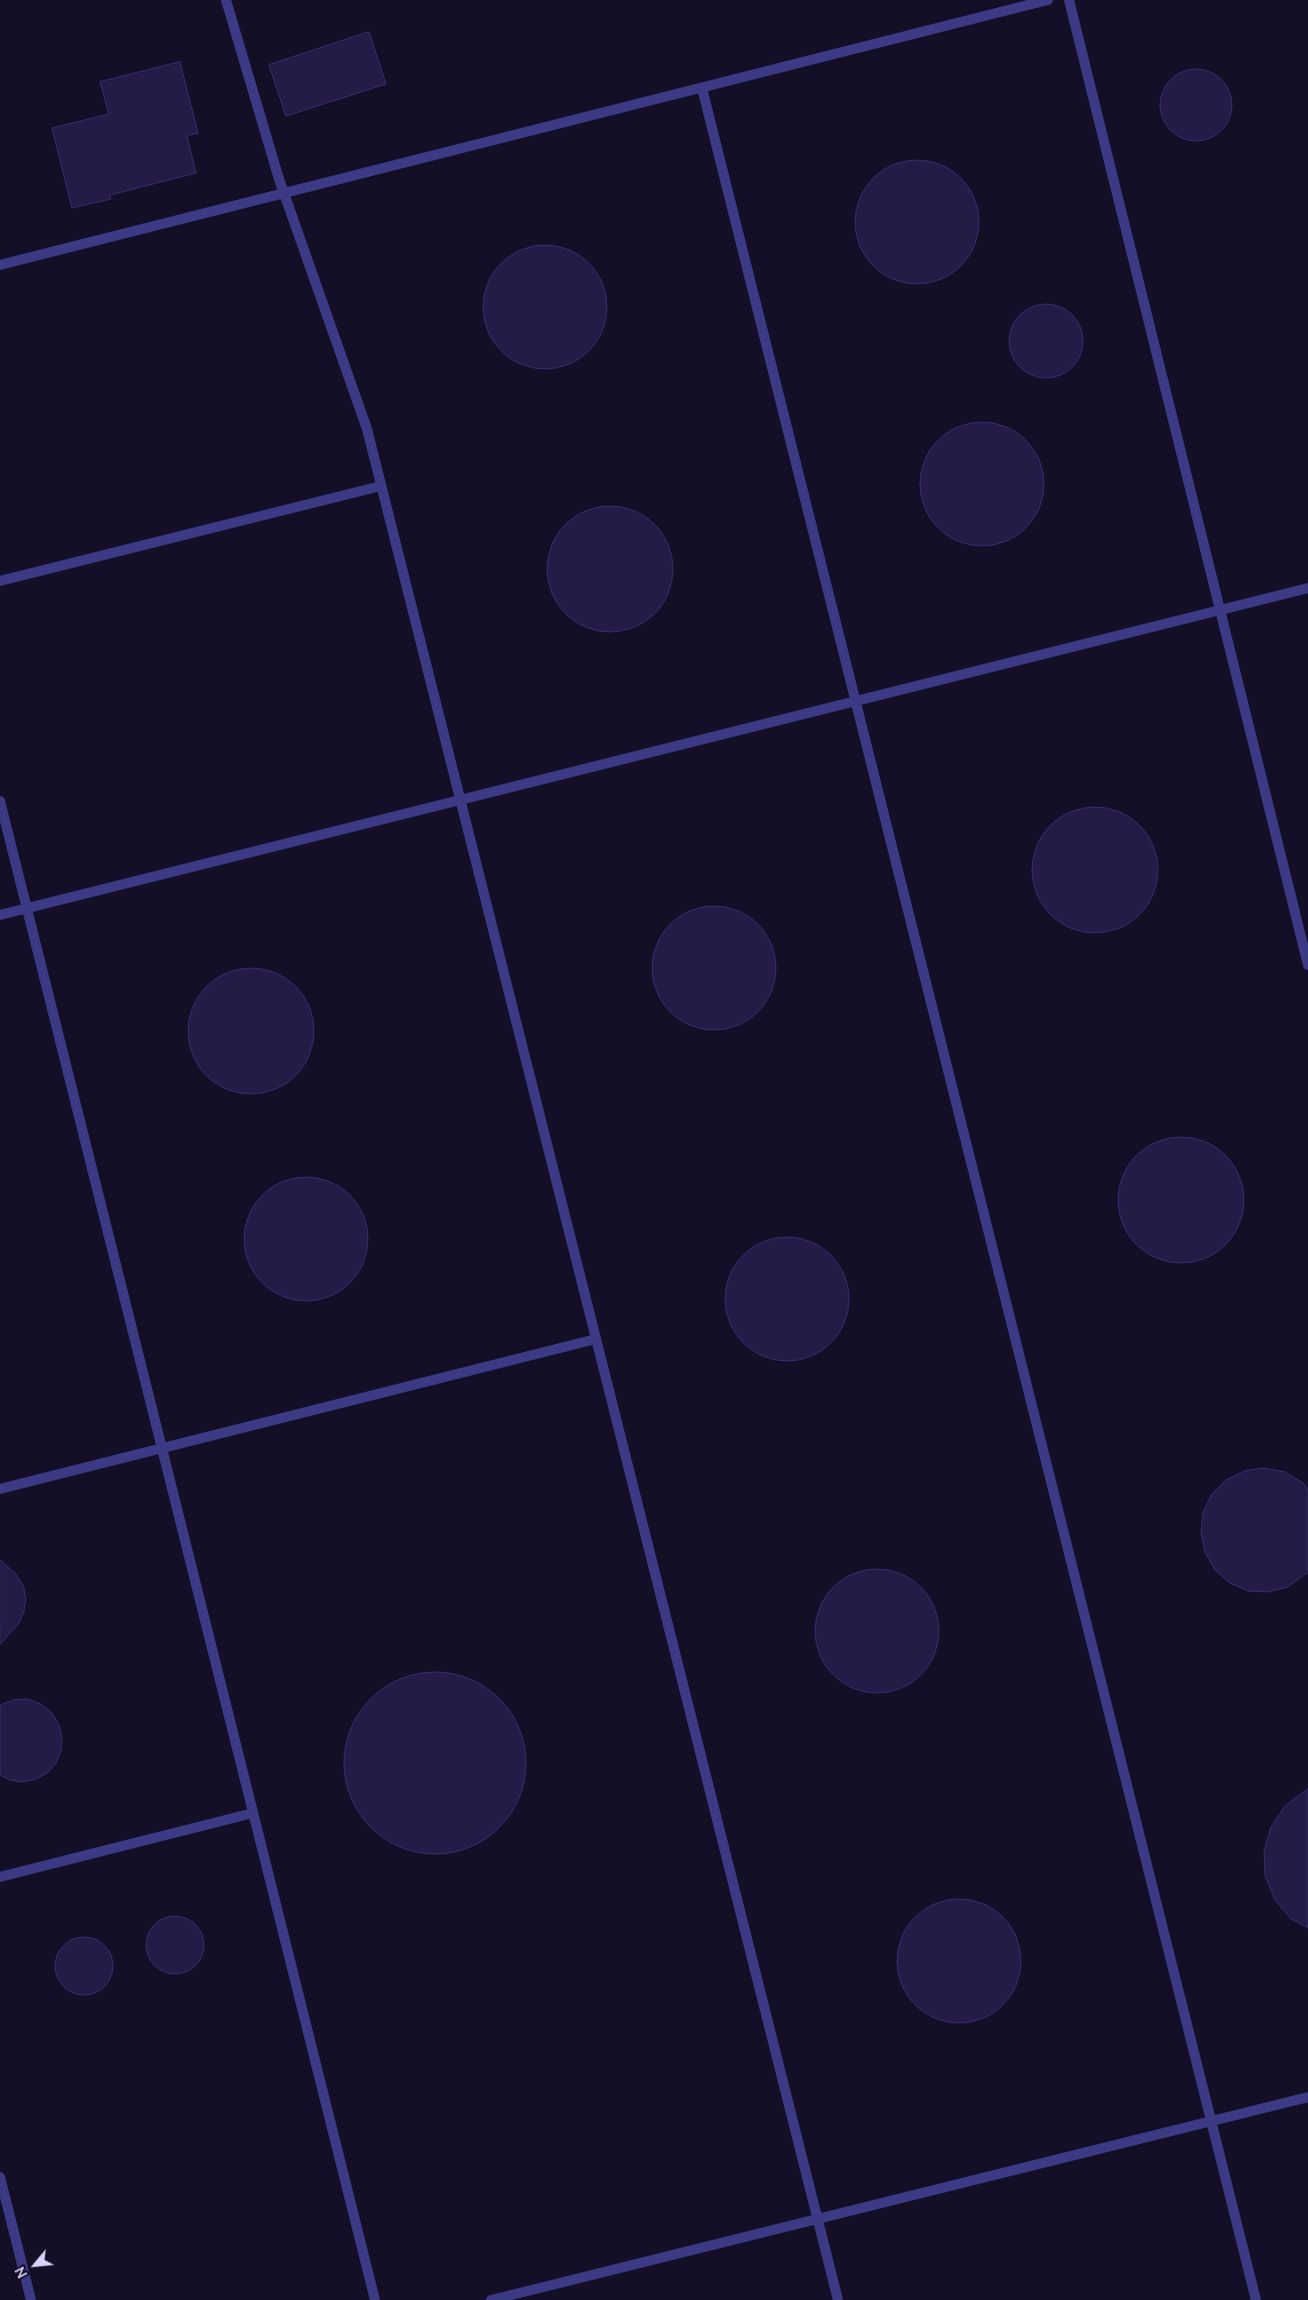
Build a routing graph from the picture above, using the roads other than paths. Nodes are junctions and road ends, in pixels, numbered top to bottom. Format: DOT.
graph roads {
  1 [pos="226,0"];
  2 [pos="1048,0"];
  3 [pos="1069,0"];
  4 [pos="702,88"];
  5 [pos="284,193"];
  6 [pos="0,266"];
  7 [pos="381,486"];
  8 [pos="0,581"];
  9 [pos="1308,588"];
  10 [pos="1220,610"];
  11 [pos="856,701"];
  12 [pos="460,800"];
  13 [pos="0,801"];
  14 [pos="27,908"];
  15 [pos="0,915"];
  16 [pos="1308,965"];
  17 [pos="596,1339"];
  18 [pos="162,1449"];
  19 [pos="0,1490"];
  20 [pos="253,1813"];
  21 [pos="0,1877"];
  22 [pos="1308,2097"];
  23 [pos="1211,2121"];
  24 [pos="0,2178"];
  25 [pos="818,2219"];
  26 [pos="30,2300"];
  27 [pos="375,2300"];
  28 [pos="491,2300"];
  29 [pos="838,2300"];
  30 [pos="1256,2300"];
  1 -- 5 [label="lane"];
  2 -- 4 [label="lane"];
  3 -- 10 [label="lane"];
  4 -- 5 [label="lane"];
  4 -- 11 [label="lane"];
  5 -- 6 [label="lane"];
  5 -- 7 [label="lane"];
  7 -- 8 [label="lane"];
  7 -- 12 [label="lane"];
  9 -- 10 [label="lane"];
  10 -- 11 [label="lane"];
  10 -- 16 [label="lane"];
  11 -- 12 [label="lane"];
  11 -- 23 [label="lane"];
  12 -- 14 [label="lane"];
  12 -- 17 [label="lane"];
  13 -- 14 [label="lane"];
  14 -- 15 [label="lane"];
  14 -- 18 [label="lane"];
  17 -- 18 [label="lane"];
  17 -- 25 [label="lane"];
  18 -- 19 [label="lane"];
  18 -- 20 [label="lane"];
  20 -- 21 [label="lane"];
  20 -- 27 [label="lane"];
  22 -- 23 [label="lane"];
  23 -- 25 [label="lane"];
  23 -- 30 [label="lane"];
  24 -- 26 [label="lane"];
  25 -- 28 [label="lane"];
  25 -- 29 [label="lane"];
}
